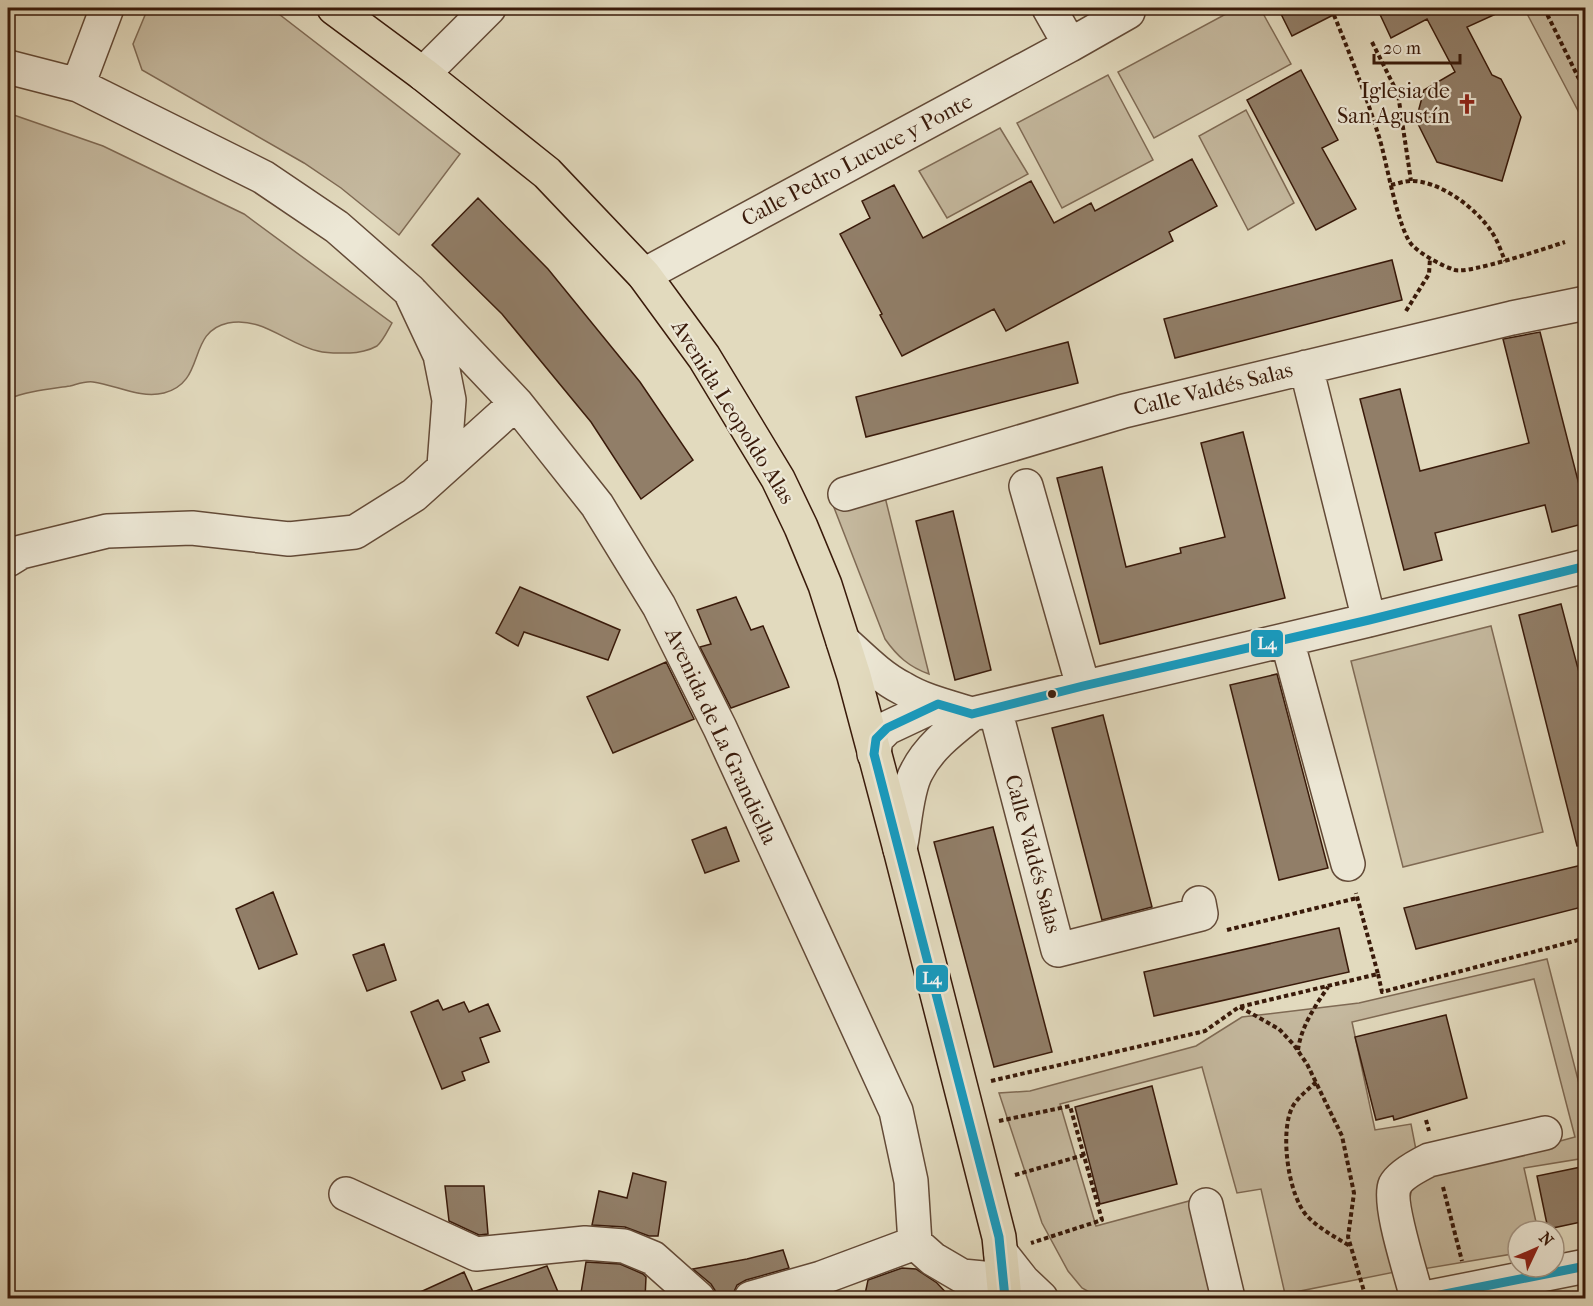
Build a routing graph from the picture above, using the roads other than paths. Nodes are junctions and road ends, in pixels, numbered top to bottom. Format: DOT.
graph roads {
  1 [pos="107,8"];
  2 [pos="334,8"];
  3 [pos="489,8"];
  4 [pos="1049,8"];
  5 [pos="1126,8"];
  6 [pos="1070,45"];
  7 [pos="8,67"];
  8 [pos="423,74"];
  9 [pos="78,85"];
  10 [pos="644,275"];
  11 [pos="410,291"];
  12 [pos="1586,303"];
  13 [pos="1306,367"];
  14 [pos="516,403"];
  15 [pos="444,466"];
  16 [pos="1026,486"];
  17 [pos="845,494"];
  18 [pos="8,560"];
  19 [pos="1584,573"];
  20 [pos="1369,620"];
  21 [pos="1287,639"];
  22 [pos="843,641"];
  23 [pos="1083,686"];
  24 [pos="938,704"];
  25 [pos="984,712"];
  26 [pos="874,738"];
  27 [pos="938,743"];
  28 [pos="900,849"];
  29 [pos="1348,864"];
  30 [pos="1199,903"];
  31 [pos="1545,1133"];
  32 [pos="346,1194"];
  33 [pos="1206,1205"];
  34 [pos="915,1243"];
  35 [pos="1586,1266"];
  36 [pos="1004,1277"];
  37 [pos="791,1293"];
  38 [pos="698,1299"];
  39 [pos="751,1299"];
  40 [pos="1041,1299"];
  41 [pos="1228,1299"];
  42 [pos="1417,1299"];
  43 [pos="1425,1299"];
  1 -- 9 [label="street"];
  2 -- 8 [label="main road, Avenida Leopoldo Alas"];
  3 -- 8 [label="street"];
  4 -- 6 [label="street"];
  5 -- 6 [label="street, Calle Pedro Lucuce y Ponte"];
  6 -- 10 [label="street, Calle Pedro Lucuce y Ponte"];
  7 -- 9 [label="street, Avenida de La Grandiella"];
  8 -- 10 [label="main road, Avenida Leopoldo Alas"];
  9 -- 11 [label="street, Avenida de La Grandiella"];
  10 -- 22 [label="main road, Avenida Leopoldo Alas"];
  11 -- 14 [label="street, Avenida de La Grandiella"];
  11 -- 15 [label="street"];
  12 -- 13 [label="street, Calle Valdés Salas"];
  13 -- 17 [label="street, Calle Valdés Salas"];
  13 -- 20 [label="street"];
  14 -- 15 [label="street"];
  14 -- 34 [label="street, Avenida de La Grandiella"];
  15 -- 18 [label="street"];
  16 -- 23 [label="street"];
  19 -- 20 [label="street"];
  20 -- 21 [label="street"];
  21 -- 23 [label="street"];
  21 -- 29 [label="street"];
  22 -- 24 [label="street"];
  22 -- 26 [label="main road, Avenida Leopoldo Alas"];
  23 -- 25 [label="street"];
  24 -- 25 [label="street"];
  24 -- 26 [label="street"];
  25 -- 27 [label="street"];
  25 -- 30 [label="street, Calle Valdés Salas"];
  26 -- 27 [label="street"];
  26 -- 28 [label="main road, Avenida Leopoldo Alas"];
  27 -- 28 [label="street"];
  28 -- 36 [label="main road, Avenida Leopoldo Alas"];
  31 -- 42 [label="street"];
  32 -- 38 [label="street"];
  33 -- 41 [label="street"];
  34 -- 36 [label="street"];
  34 -- 37 [label="street"];
  35 -- 43 [label="street"];
  36 -- 40 [label="street"];
  37 -- 39 [label="street"];
}
